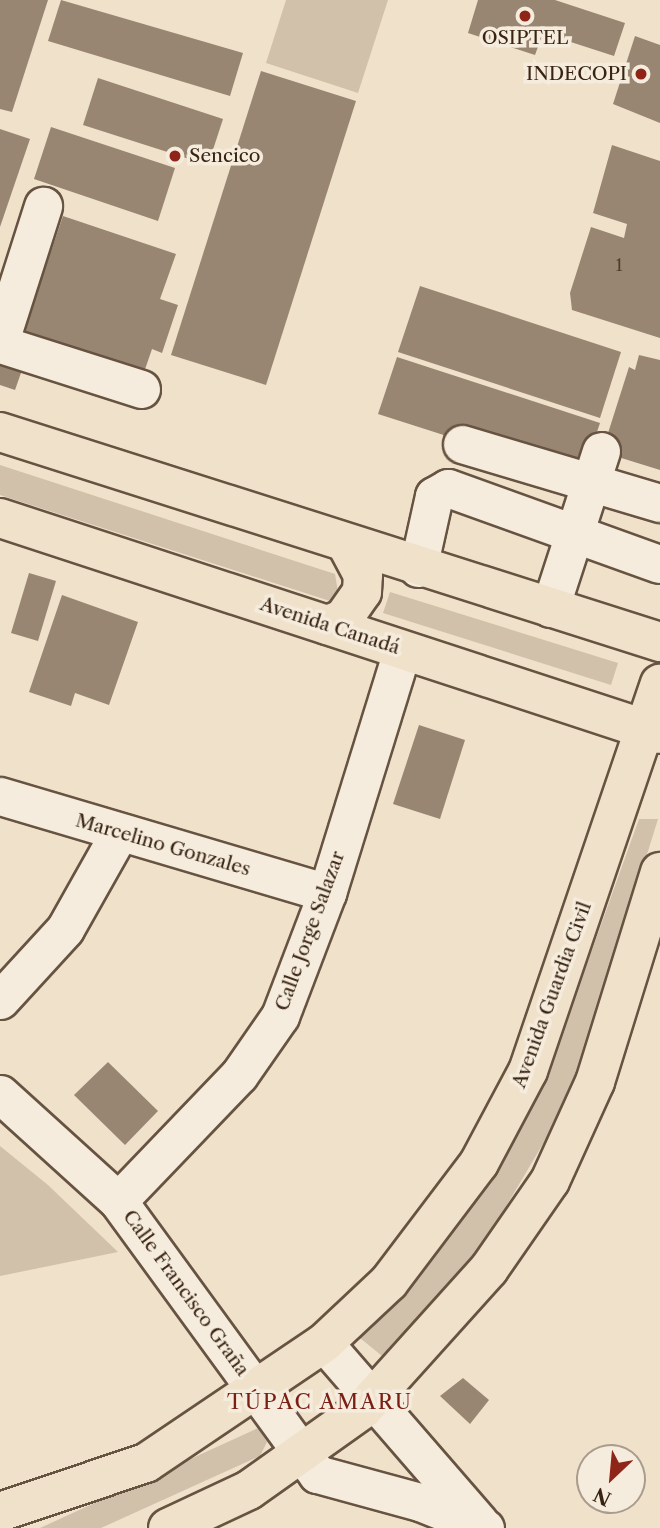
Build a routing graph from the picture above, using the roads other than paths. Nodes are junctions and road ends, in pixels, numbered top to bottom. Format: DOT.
graph roads {
  1 [pos="43,206"];
  2 [pos="0,342"];
  3 [pos="141,389"];
  4 [pos="0,432"];
  5 [pos="462,444"];
  6 [pos="596,468"];
  7 [pos="660,503"];
  8 [pos="0,518"];
  9 [pos="575,534"];
  10 [pos="348,547"];
  11 [pos="659,564"];
  12 [pos="418,568"];
  13 [pos="550,608"];
  14 [pos="327,625"];
  15 [pos="660,642"];
  16 [pos="402,650"];
  17 [pos="660,684"];
  18 [pos="652,731"];
  19 [pos="0,796"];
  20 [pos="119,833"];
  21 [pos="660,872"];
  22 [pos="327,893"];
  23 [pos="0,1000"];
  24 [pos="0,1094"];
  25 [pos="118,1201"];
  26 [pos="324,1343"];
  27 [pos="257,1390"];
  28 [pos="369,1401"];
  29 [pos="299,1456"];
  30 [pos="0,1512"];
  31 [pos="168,1528"];
  32 [pos="485,1528"];
  1 -- 2 [label="street"];
  2 -- 3 [label="street"];
  4 -- 10 [label="main road"];
  5 -- 6 [label="street"];
  6 -- 7 [label="street"];
  6 -- 9 [label="street"];
  8 -- 14 [label="main road, Avenida Canadá"];
  9 -- 11 [label="street"];
  9 -- 12 [label="street"];
  9 -- 13 [label="street"];
  10 -- 12 [label="main road"];
  10 -- 14 [label="main road"];
  12 -- 13 [label="main road"];
  13 -- 15 [label="main road"];
  14 -- 16 [label="main road, Avenida Canadá"];
  16 -- 18 [label="main road, Avenida Canadá"];
  16 -- 22 [label="street, Calle Jorge Salazar"];
  17 -- 18 [label="main road, Avenida Guardia Civil"];
  18 -- 26 [label="main road, Avenida Guardia Civil"];
  19 -- 20 [label="street, Marcelino Gonzales"];
  20 -- 22 [label="street, Marcelino Gonzales"];
  20 -- 23 [label="street"];
  21 -- 28 [label="main road"];
  22 -- 25 [label="street, Calle Jorge Salazar"];
  24 -- 25 [label="street, Calle Francisco Graña"];
  25 -- 27 [label="street, Calle Francisco Graña"];
  26 -- 27 [label="main road, Avenida Guardia Civil"];
  26 -- 28 [label="street, Calle Francisco Graña"];
  27 -- 29 [label="street, Calle Francisco Graña"];
  27 -- 30 [label="main road, Avenida Guardia Civil"];
  28 -- 29 [label="main road"];
  28 -- 32 [label="street, Calle Francisco Graña"];
  29 -- 31 [label="main road"];
  29 -- 32 [label="street, Calle Francisco Graña"];
}
